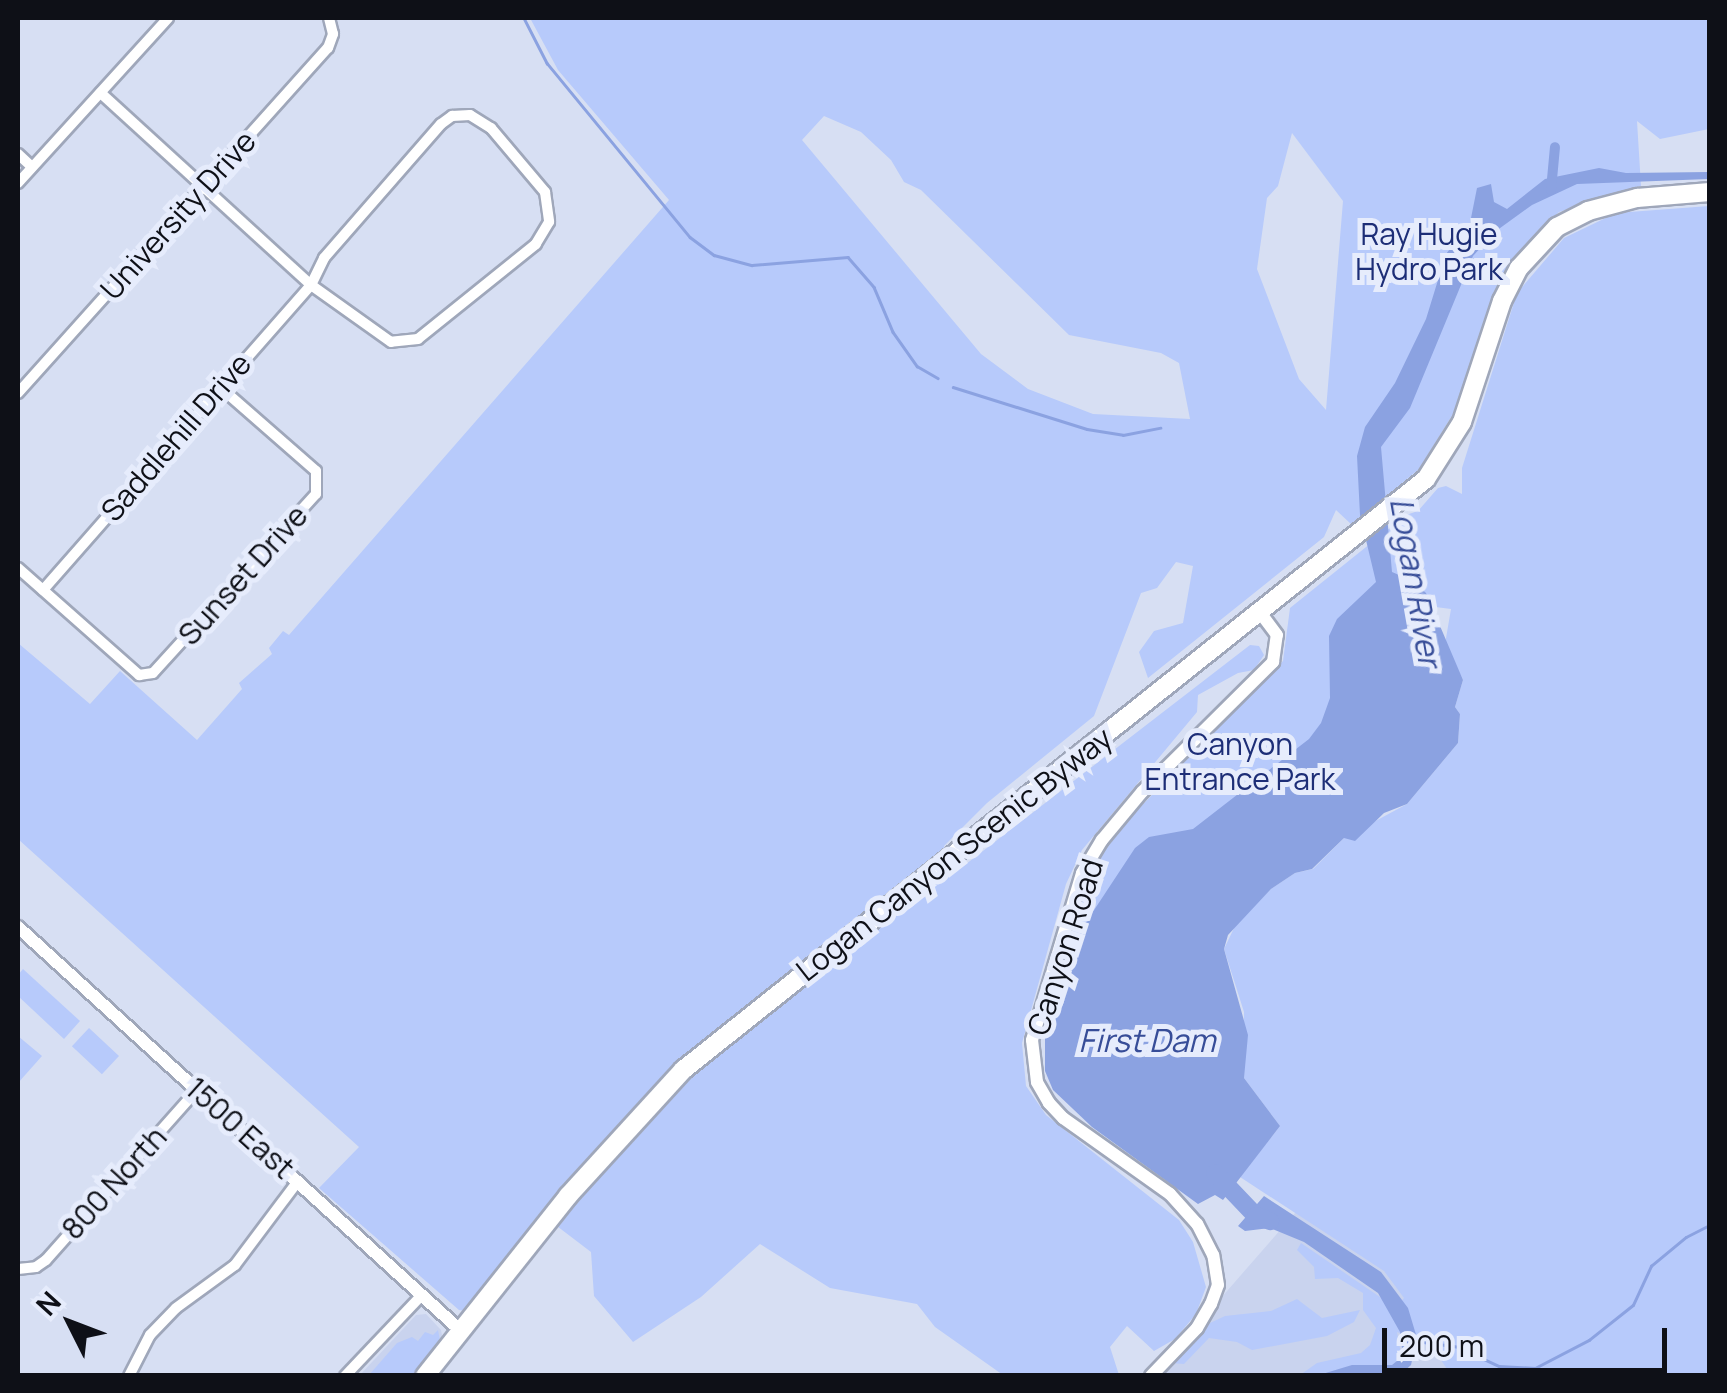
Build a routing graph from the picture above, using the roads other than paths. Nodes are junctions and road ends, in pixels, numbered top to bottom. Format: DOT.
graph roads {
  1 [pos="168,18"];
  2 [pos="329,18"];
  3 [pos="101,94"];
  4 [pos="18,154"];
  5 [pos="32,167"];
  6 [pos="18,183"];
  7 [pos="202,187"];
  8 [pos="1710,192"];
  9 [pos="311,285"];
  10 [pos="220,387"];
  11 [pos="18,393"];
  12 [pos="18,568"];
  13 [pos="43,590"];
  14 [pos="1261,614"];
  15 [pos="19,932"];
  16 [pos="198,1089"];
  17 [pos="298,1180"];
  18 [pos="22,1270"];
  19 [pos="422,1295"];
  20 [pos="460,1331"];
  21 [pos="129,1376"];
  22 [pos="345,1376"];
  23 [pos="424,1376"];
  24 [pos="1150,1376"];
  1 -- 3 [label="street"];
  2 -- 7 [label="street, University Drive"];
  3 -- 5 [label="street"];
  3 -- 7 [label="street"];
  4 -- 5 [label="street"];
  5 -- 6 [label="street"];
  7 -- 9 [label="street"];
  7 -- 11 [label="street, University Drive"];
  8 -- 14 [label="main road, Logan Canyon Scenic Byway"];
  9 -- 9 [label="street"];
  9 -- 10 [label="street, Saddlehill Drive"];
  10 -- 13 [label="street, Saddlehill Drive"];
  10 -- 13 [label="street, Sunset Drive"];
  12 -- 13 [label="street"];
  14 -- 20 [label="main road, Logan Canyon Scenic Byway"];
  14 -- 24 [label="street, Canyon Road"];
  15 -- 16 [label="street, 1500 East"];
  16 -- 17 [label="street, 1500 East"];
  16 -- 18 [label="street, 800 North"];
  17 -- 19 [label="street, 1500 East"];
  17 -- 21 [label="street"];
  19 -- 20 [label="street, 1500 East"];
  19 -- 22 [label="street"];
  20 -- 23 [label="main road, Logan Canyon Scenic Byway"];
}
